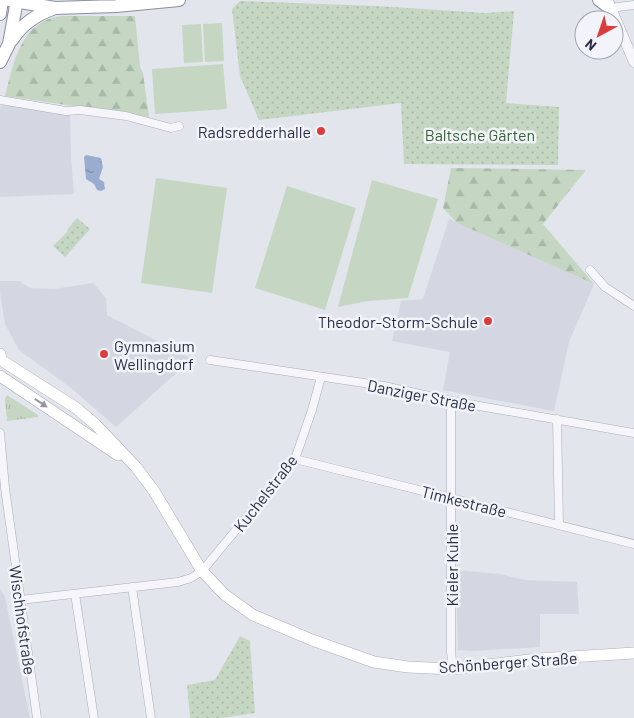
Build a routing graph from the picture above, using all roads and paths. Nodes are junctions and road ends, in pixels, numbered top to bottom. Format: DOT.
graph roads {
  1 [pos="2,0"];
  2 [pos="14,0"];
  3 [pos="178,0"];
  4 [pos="599,0"];
  5 [pos="608,4"];
  6 [pos="634,6"];
  7 [pos="55,8"];
  8 [pos="0,14"];
  9 [pos="9,44"];
  10 [pos="0,62"];
  11 [pos="634,62"];
  12 [pos="0,100"];
  13 [pos="179,126"];
  14 [pos="590,270"];
  15 [pos="634,306"];
  16 [pos="0,359"];
  17 [pos="210,360"];
  18 [pos="0,376"];
  19 [pos="321,377"];
  20 [pos="451,401"];
  21 [pos="557,419"];
  22 [pos="0,433"];
  23 [pos="634,433"];
  24 [pos="295,459"];
  25 [pos="136,467"];
  26 [pos="451,498"];
  27 [pos="558,525"];
  28 [pos="634,544"];
  29 [pos="202,571"];
  30 [pos="132,588"];
  31 [pos="75,594"];
  32 [pos="20,600"];
  33 [pos="634,653"];
  34 [pos="453,669"];
  35 [pos="37,718"];
  36 [pos="94,718"];
  37 [pos="151,718"];
  1 -- 8 [label="highway"];
  2 -- 7 [label="highway"];
  2 -- 9 [label="highway"];
  3 -- 7 [label="highway"];
  4 -- 5 [label="highway"];
  5 -- 6 [label="street"];
  5 -- 11 [label="street"];
  7 -- 9 [label="highway"];
  9 -- 10 [label="highway"];
  12 -- 13 [label="street"];
  14 -- 15 [label="street"];
  16 -- 25 [label="main road, Schönberger Straße"];
  17 -- 19 [label="street, Danziger Straße"];
  18 -- 25 [label="main road, Schönberger Straße, one-way"];
  19 -- 20 [label="street, Danziger Straße"];
  19 -- 24 [label="street, Kuchelstraße"];
  20 -- 21 [label="street, Danziger Straße"];
  20 -- 26 [label="street, Kieler Kuhle"];
  21 -- 23 [label="street, Danziger Straße"];
  21 -- 27 [label="street"];
  22 -- 32 [label="street, Wischhofstraße"];
  24 -- 26 [label="street, Timkestraße"];
  24 -- 29 [label="street, Kuchelstraße"];
  25 -- 29 [label="main road, Schönberger Straße"];
  26 -- 27 [label="street, Timkestraße"];
  26 -- 34 [label="street, Kieler Kuhle"];
  27 -- 28 [label="street, Timkestraße"];
  29 -- 30 [label="street"];
  29 -- 34 [label="main road, Schönberger Straße"];
  30 -- 31 [label="street"];
  30 -- 37 [label="street"];
  31 -- 32 [label="street"];
  31 -- 36 [label="street"];
  32 -- 35 [label="street, Wischhofstraße"];
  33 -- 34 [label="main road, Schönberger Straße"];
}
